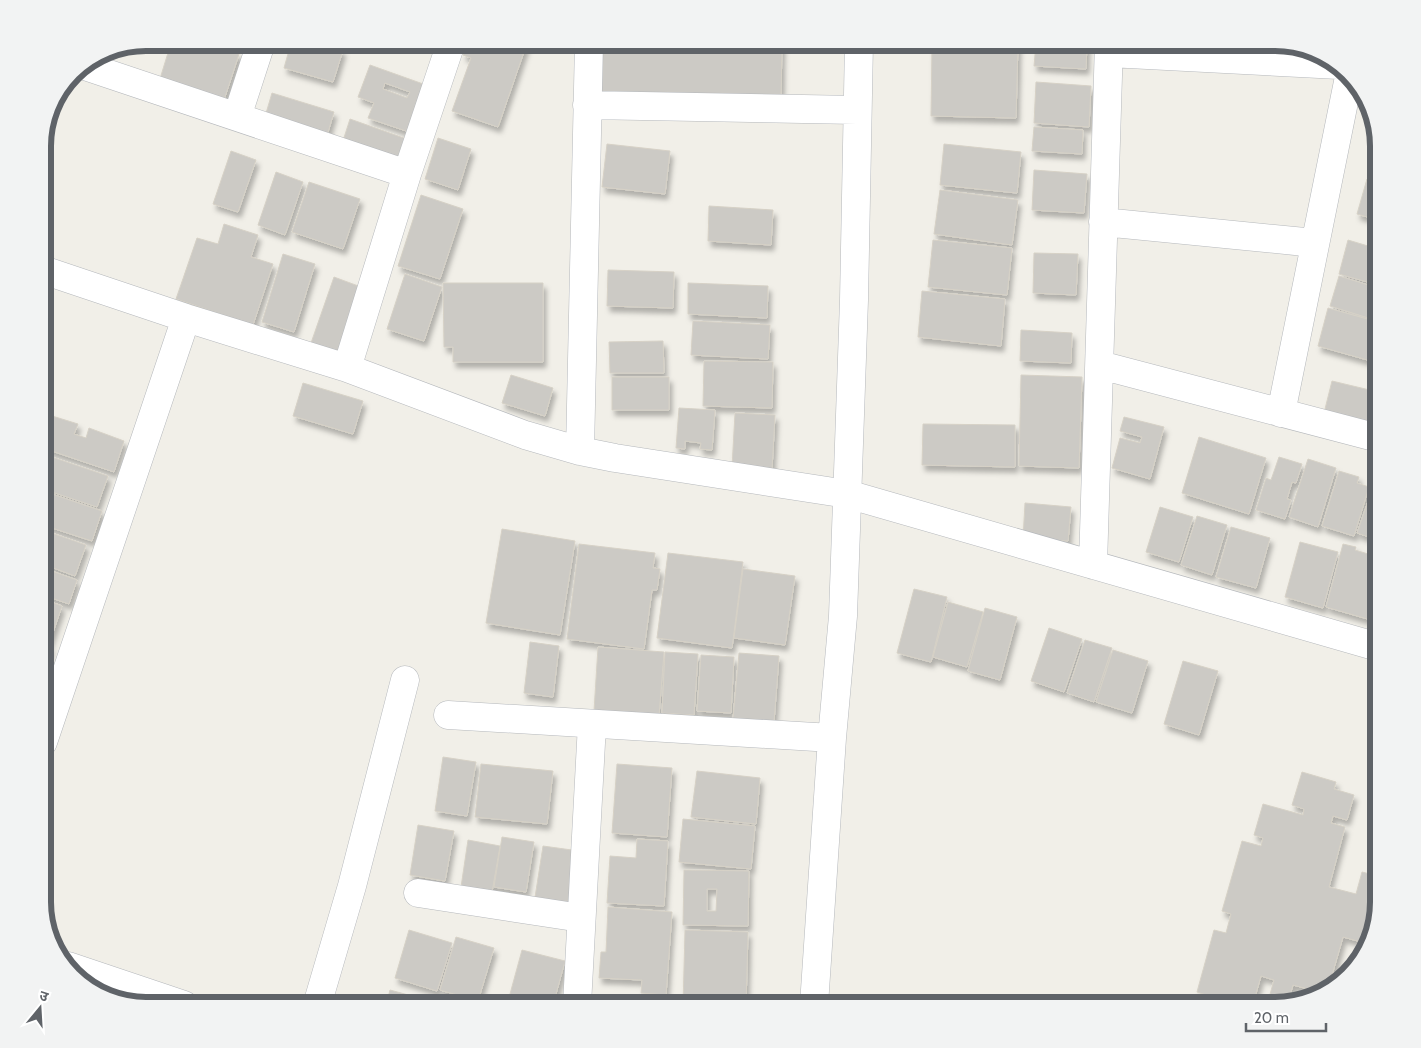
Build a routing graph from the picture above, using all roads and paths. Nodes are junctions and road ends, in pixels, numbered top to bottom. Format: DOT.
graph roads {
  1 [pos="258,51"];
  2 [pos="448,51"];
  3 [pos="589,51"];
  4 [pos="860,51"];
  5 [pos="1109,51"];
  6 [pos="1150,51"];
  7 [pos="1321,64"];
  8 [pos="92,68"];
  9 [pos="1347,85"];
  10 [pos="587,105"];
  11 [pos="857,110"];
  12 [pos="236,117"];
  13 [pos="407,174"];
  14 [pos="1103,222"];
  15 [pos="1315,243"];
  16 [pos="51,273"];
  17 [pos="186,318"];
  18 [pos="1100,365"];
  19 [pos="347,368"];
  20 [pos="1281,412"];
  21 [pos="1370,436"];
  22 [pos="580,451"];
  23 [pos="847,494"];
  24 [pos="1094,565"];
  25 [pos="1370,645"];
  26 [pos="405,680"];
  27 [pos="448,715"];
  28 [pos="51,718"];
  29 [pos="592,724"];
  30 [pos="832,738"];
  31 [pos="418,893"];
  32 [pos="582,918"];
  33 [pos="80,970"];
  34 [pos="158,997"];
  35 [pos="320,997"];
  36 [pos="578,997"];
  37 [pos="815,997"];
  1 -- 12 [label="street"];
  2 -- 13 [label="street"];
  3 -- 10 [label="street"];
  4 -- 11 [label="street"];
  5 -- 14 [label="street"];
  6 -- 7 [label="street"];
  8 -- 12 [label="street"];
  9 -- 15 [label="street"];
  10 -- 11 [label="street"];
  10 -- 22 [label="street"];
  11 -- 23 [label="street"];
  12 -- 13 [label="street"];
  13 -- 19 [label="street"];
  14 -- 15 [label="street"];
  14 -- 18 [label="street"];
  15 -- 20 [label="street"];
  16 -- 17 [label="street"];
  17 -- 19 [label="street"];
  17 -- 28 [label="street"];
  18 -- 20 [label="street"];
  18 -- 24 [label="street"];
  19 -- 22 [label="street"];
  20 -- 21 [label="street"];
  22 -- 23 [label="street"];
  23 -- 24 [label="street"];
  23 -- 30 [label="street"];
  24 -- 25 [label="street"];
  26 -- 35 [label="street"];
  27 -- 29 [label="street"];
  29 -- 30 [label="street"];
  29 -- 32 [label="street"];
  30 -- 37 [label="street"];
  31 -- 32 [label="street"];
  32 -- 36 [label="street"];
  33 -- 34 [label="street"];
}
